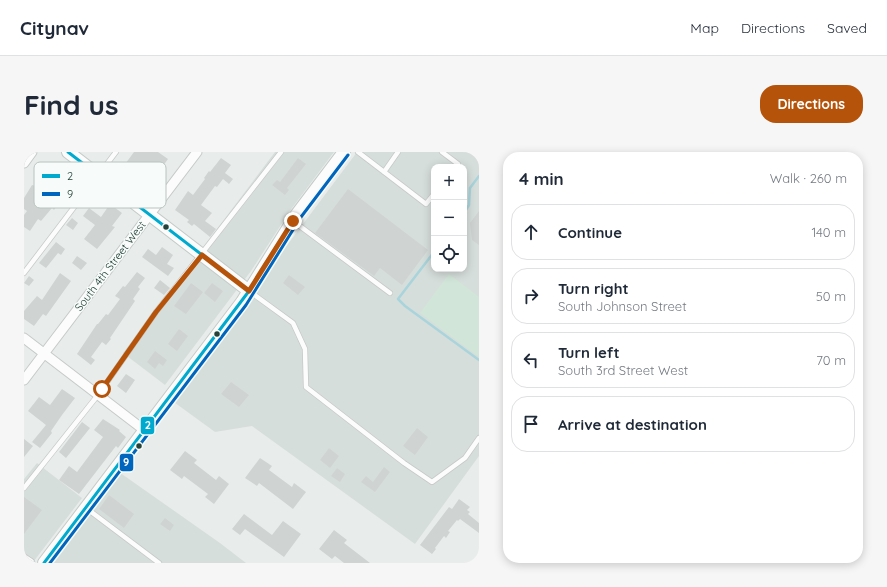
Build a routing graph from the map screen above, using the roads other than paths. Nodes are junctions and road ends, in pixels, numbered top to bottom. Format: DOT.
graph roads {
  1 [pos="32,152"];
  2 [pos="68,152"];
  3 [pos="116,152"];
  4 [pos="197,152"];
  5 [pos="281,152"];
  6 [pos="344,152"];
  7 [pos="358,152"];
  8 [pos="398,152"];
  9 [pos="442,152"];
  10 [pos="80,162"];
  11 [pos="108,162"];
  12 [pos="24,163"];
  13 [pos="458,164"];
  14 [pos="384,172"];
  15 [pos="166,192"];
  16 [pos="431,198"];
  17 [pos="74,208"];
  18 [pos="141,208"];
  19 [pos="154,208"];
  20 [pos="149,214"];
  21 [pos="293,221"];
  22 [pos="202,255"];
  23 [pos="24,273"];
  24 [pos="249,291"];
  25 [pos="390,294"];
  26 [pos="24,338"];
  27 [pos="44,354"];
  28 [pos="24,380"];
  29 [pos="98,395"];
  30 [pos="144,430"];
  31 [pos="479,438"];
  32 [pos="24,488"];
  33 [pos="86,508"];
  34 [pos="24,559"];
  35 [pos="30,563"];
  36 [pos="44,563"];
  37 [pos="160,563"];
  1 -- 12 [label="street"];
  2 -- 10 [label="main road"];
  3 -- 11 [label="lane"];
  4 -- 15 [label="street, South 4th Street West"];
  5 -- 22 [label="lane"];
  6 -- 21 [label="main road"];
  7 -- 14 [label="lane"];
  8 -- 14 [label="lane"];
  9 -- 13 [label="lane"];
  14 -- 16 [label="lane"];
  17 -- 23 [label="lane"];
  18 -- 20 [label="main road"];
  19 -- 20 [label="street, South 4th Street West"];
  20 -- 22 [label="main road"];
  20 -- 27 [label="street, South 4th Street West"];
  21 -- 24 [label="main road"];
  21 -- 25 [label="lane"];
  22 -- 24 [label="main road"];
  22 -- 29 [label="lane"];
  24 -- 30 [label="main road"];
  24 -- 31 [label="lane"];
  26 -- 27 [label="street"];
  27 -- 28 [label="street, South 4th Street West"];
  27 -- 29 [label="street"];
  29 -- 30 [label="street"];
  29 -- 32 [label="lane"];
  30 -- 33 [label="main road"];
  33 -- 36 [label="main road"];
  33 -- 37 [label="lane"];
  34 -- 35 [label="street"];
}
